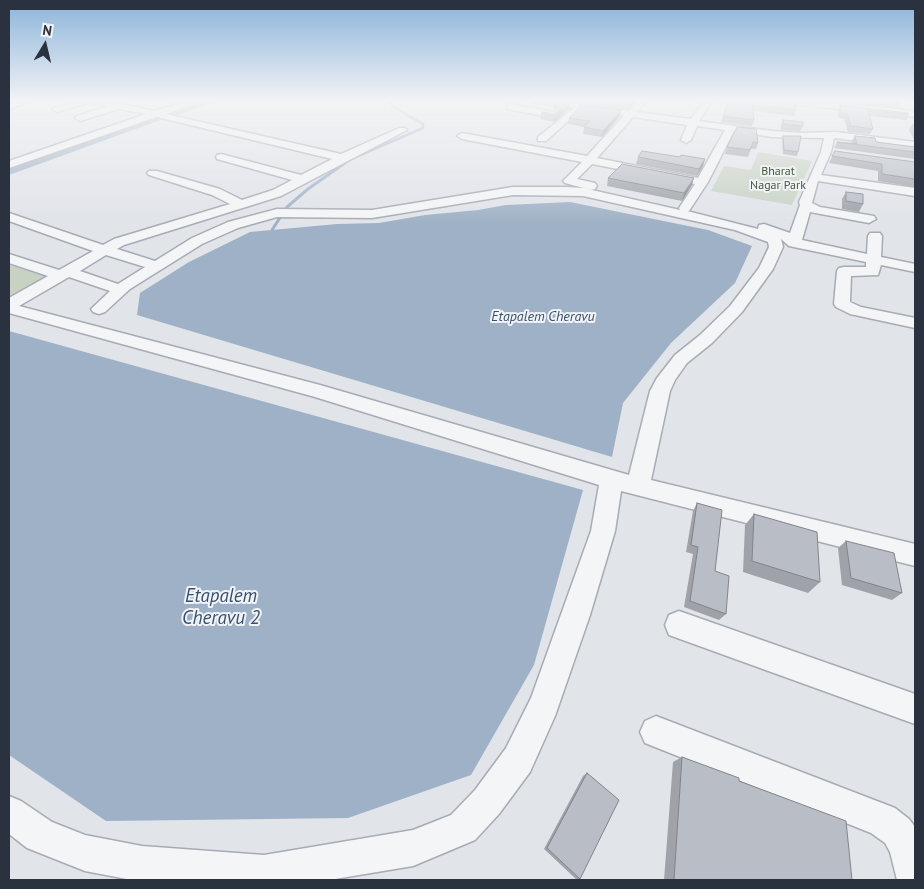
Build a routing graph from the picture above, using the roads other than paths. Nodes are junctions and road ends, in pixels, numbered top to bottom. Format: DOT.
graph roads {
  1 [pos="77,141"];
  2 [pos="272,141"];
  3 [pos="377,141"];
  4 [pos="491,141"];
  5 [pos="607,141"];
  6 [pos="724,141"];
  7 [pos="826,141"];
  8 [pos="903,141"];
  9 [pos="915,144"];
  10 [pos="221,157"];
  11 [pos="342,158"];
  12 [pos="590,160"];
  13 [pos="9,165"];
  14 [pos="153,173"];
  15 [pos="814,177"];
  16 [pos="552,178"];
  17 [pos="302,179"];
  18 [pos="569,181"];
  19 [pos="702,182"];
  20 [pos="915,192"];
  21 [pos="242,205"];
  22 [pos="806,205"];
  23 [pos="686,208"];
  24 [pos="9,217"];
  25 [pos="869,219"];
  26 [pos="875,236"];
  27 [pos="794,243"];
  28 [pos="104,250"];
  29 [pos="9,258"];
  30 [pos="874,260"];
  31 [pos="150,264"];
  32 [pos="915,268"];
  33 [pos="63,273"];
  34 [pos="113,287"];
  35 [pos="9,306"];
  36 [pos="99,309"];
  37 [pos="915,323"];
  38 [pos="625,483"];
  39 [pos="915,555"];
  40 [pos="678,625"];
  41 [pos="915,709"];
  42 [pos="656,732"];
  43 [pos="9,813"];
  44 [pos="915,880"];
  1 -- 13 [label="street"];
  2 -- 11 [label="street"];
  3 -- 11 [label="street"];
  4 -- 12 [label="street"];
  5 -- 12 [label="street"];
  6 -- 19 [label="street"];
  7 -- 15 [label="street"];
  8 -- 9 [label="street"];
  10 -- 17 [label="street"];
  11 -- 17 [label="street"];
  12 -- 18 [label="street"];
  12 -- 19 [label="street"];
  14 -- 21 [label="street"];
  15 -- 20 [label="street"];
  15 -- 22 [label="street"];
  16 -- 18 [label="street"];
  17 -- 21 [label="street"];
  18 -- 23 [label="street"];
  19 -- 23 [label="street"];
  21 -- 28 [label="street"];
  22 -- 25 [label="street"];
  22 -- 27 [label="street"];
  23 -- 27 [label="street"];
  24 -- 28 [label="street"];
  26 -- 30 [label="street"];
  27 -- 30 [label="street"];
  28 -- 31 [label="street"];
  28 -- 33 [label="street"];
  29 -- 33 [label="street"];
  30 -- 32 [label="street"];
  30 -- 37 [label="street"];
  33 -- 34 [label="street"];
  33 -- 35 [label="street"];
  35 -- 38 [label="street"];
  36 -- 38 [label="street"];
  38 -- 39 [label="street"];
  38 -- 43 [label="street"];
  40 -- 41 [label="street"];
  42 -- 44 [label="street"];
}
